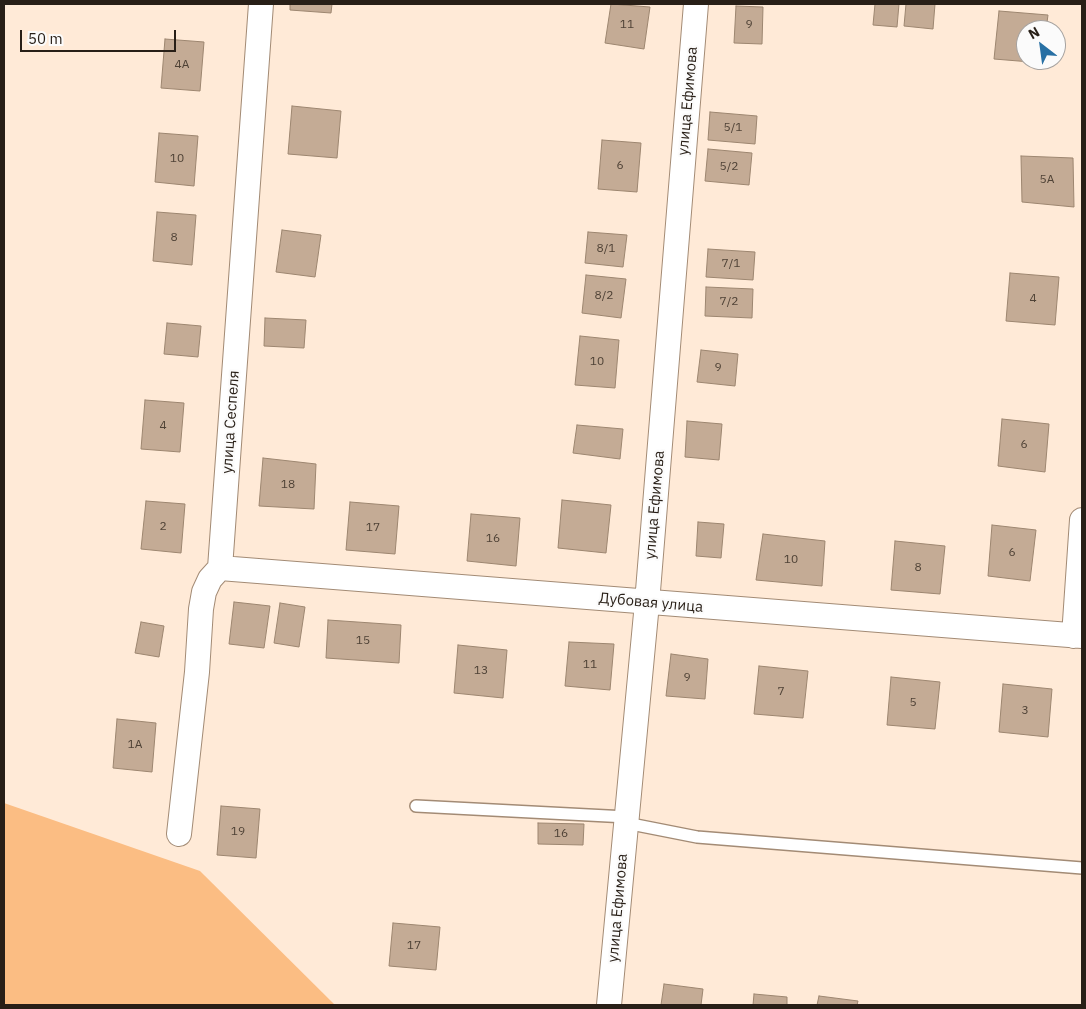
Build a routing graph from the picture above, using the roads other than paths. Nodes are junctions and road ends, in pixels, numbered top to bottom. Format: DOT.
graph roads {
  1 [pos="260,4"];
  2 [pos="696,4"];
  3 [pos="1082,520"];
  4 [pos="220,568"];
  5 [pos="647,603"];
  6 [pos="1078,636"];
  7 [pos="416,806"];
  8 [pos="627,820"];
  9 [pos="179,834"];
  10 [pos="1082,868"];
  11 [pos="609,1005"];
  1 -- 4 [label="street, улица Сеспеля"];
  2 -- 5 [label="street, улица Ефимова"];
  3 -- 6 [label="street"];
  4 -- 5 [label="street, Дубовая улица"];
  4 -- 9 [label="street"];
  5 -- 6 [label="street, Дубовая улица"];
  5 -- 8 [label="street, улица Ефимова"];
  7 -- 8 [label="lane"];
  8 -- 10 [label="lane"];
  8 -- 11 [label="street, улица Ефимова"];
}
